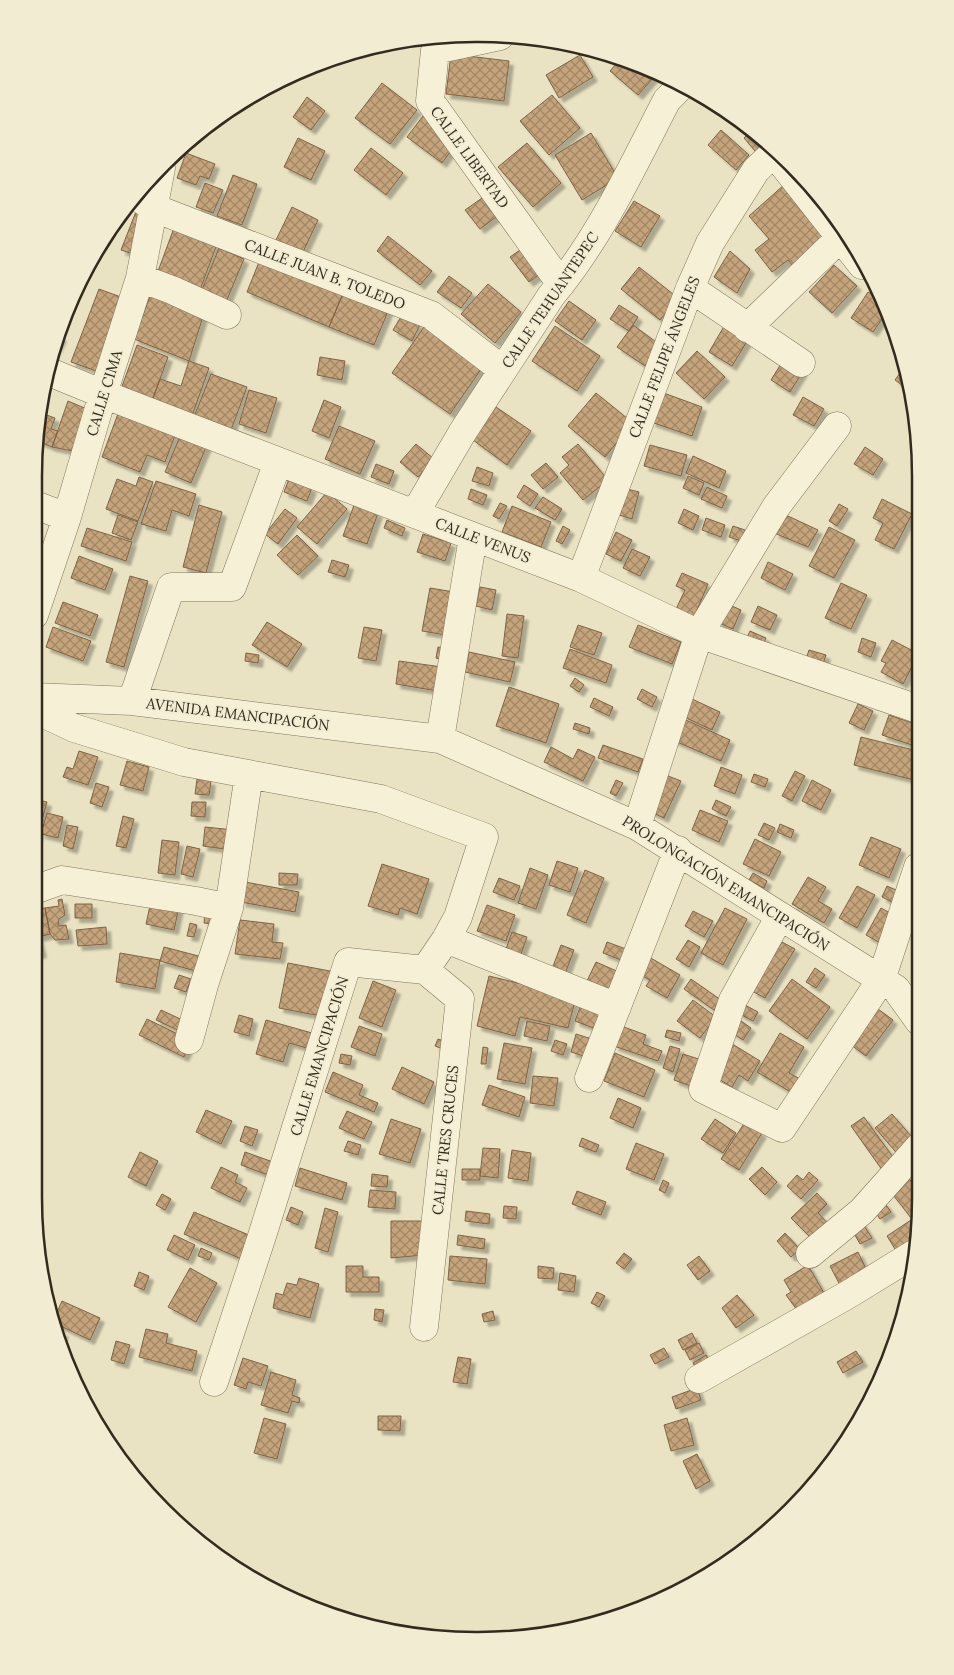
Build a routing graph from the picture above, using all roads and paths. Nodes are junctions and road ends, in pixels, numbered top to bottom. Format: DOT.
graph roads {
  1 [pos="474,42"];
  2 [pos="676,91"];
  3 [pos="770,157"];
  4 [pos="151,190"];
  5 [pos="145,202"];
  6 [pos="840,240"];
  7 [pos="140,278"];
  8 [pos="561,284"];
  9 [pos="690,288"];
  10 [pos="227,315"];
  11 [pos="747,328"];
  12 [pos="801,363"];
  13 [pos="503,370"];
  14 [pos="55,374"];
  15 [pos="103,394"];
  16 [pos="837,426"];
  17 [pos="278,462"];
  18 [pos="42,508"];
  19 [pos="415,514"];
  20 [pos="67,517"];
  21 [pos="473,536"];
  22 [pos="581,578"];
  23 [pos="42,591"];
  24 [pos="700,634"];
  25 [pos="132,701"];
  26 [pos="912,707"];
  27 [pos="42,708"];
  28 [pos="42,712"];
  29 [pos="440,739"];
  30 [pos="249,774"];
  31 [pos="637,826"];
  32 [pos="678,850"];
  33 [pos="42,887"];
  34 [pos="912,904"];
  35 [pos="229,908"];
  36 [pos="780,916"];
  37 [pos="446,939"];
  38 [pos="426,970"];
  39 [pos="898,990"];
  40 [pos="617,1007"];
  41 [pos="912,1011"];
  42 [pos="189,1040"];
  43 [pos="589,1078"];
  44 [pos="912,1156"];
  45 [pos="810,1254"];
  46 [pos="907,1258"];
  47 [pos="424,1327"];
  48 [pos="700,1379"];
  49 [pos="214,1382"];
  1 -- 8 [label="street, CALLE LIBERTAD"];
  2 -- 8 [label="street, CALLE TEHUANTEPEC"];
  3 -- 9 [label="street, CALLE FELIPE ÁNGELES"];
  4 -- 5 [label="street, CALLE CIMA"];
  5 -- 7 [label="street, CALLE CIMA"];
  5 -- 13 [label="street, CALLE JUAN B. TOLEDO"];
  6 -- 11 [label="street"];
  7 -- 10 [label="street"];
  7 -- 15 [label="street, CALLE CIMA"];
  8 -- 13 [label="street, CALLE TEHUANTEPEC"];
  9 -- 11 [label="street"];
  9 -- 22 [label="street, CALLE FELIPE ÁNGELES"];
  11 -- 12 [label="street"];
  13 -- 19 [label="street, CALLE TEHUANTEPEC"];
  14 -- 15 [label="street, CALLE VENUS"];
  15 -- 17 [label="street, CALLE VENUS"];
  15 -- 20 [label="street, CALLE CIMA"];
  16 -- 24 [label="street"];
  17 -- 19 [label="street, CALLE VENUS"];
  17 -- 25 [label="street"];
  18 -- 20 [label="street"];
  19 -- 21 [label="street, CALLE VENUS"];
  20 -- 23 [label="street, CALLE CIMA"];
  21 -- 22 [label="street, CALLE VENUS"];
  21 -- 29 [label="street"];
  22 -- 24 [label="street, CALLE VENUS"];
  24 -- 26 [label="street, CALLE VENUS"];
  24 -- 31 [label="street"];
  25 -- 27 [label="street, AVENIDA EMANCIPACIÓN"];
  25 -- 29 [label="street, AVENIDA EMANCIPACIÓN"];
  28 -- 30 [label="street"];
  29 -- 31 [label="street, PROLONGACIÓN EMANCIPACIÓN"];
  30 -- 35 [label="street"];
  30 -- 37 [label="street"];
  31 -- 32 [label="street, PROLONGACIÓN EMANCIPACIÓN"];
  32 -- 36 [label="street, PROLONGACIÓN EMANCIPACIÓN"];
  32 -- 40 [label="street"];
  33 -- 35 [label="street"];
  34 -- 39 [label="street"];
  35 -- 42 [label="street"];
  36 -- 39 [label="street, PROLONGACIÓN EMANCIPACIÓN"];
  36 -- 39 [label="street"];
  37 -- 38 [label="street"];
  37 -- 40 [label="street"];
  38 -- 47 [label="street, CALLE TRES CRUCES"];
  38 -- 49 [label="street, CALLE EMANCIPACIÓN"];
  39 -- 41 [label="street, PROLONGACIÓN EMANCIPACIÓN"];
  40 -- 43 [label="street"];
  44 -- 45 [label="street"];
  46 -- 48 [label="street"];
}
